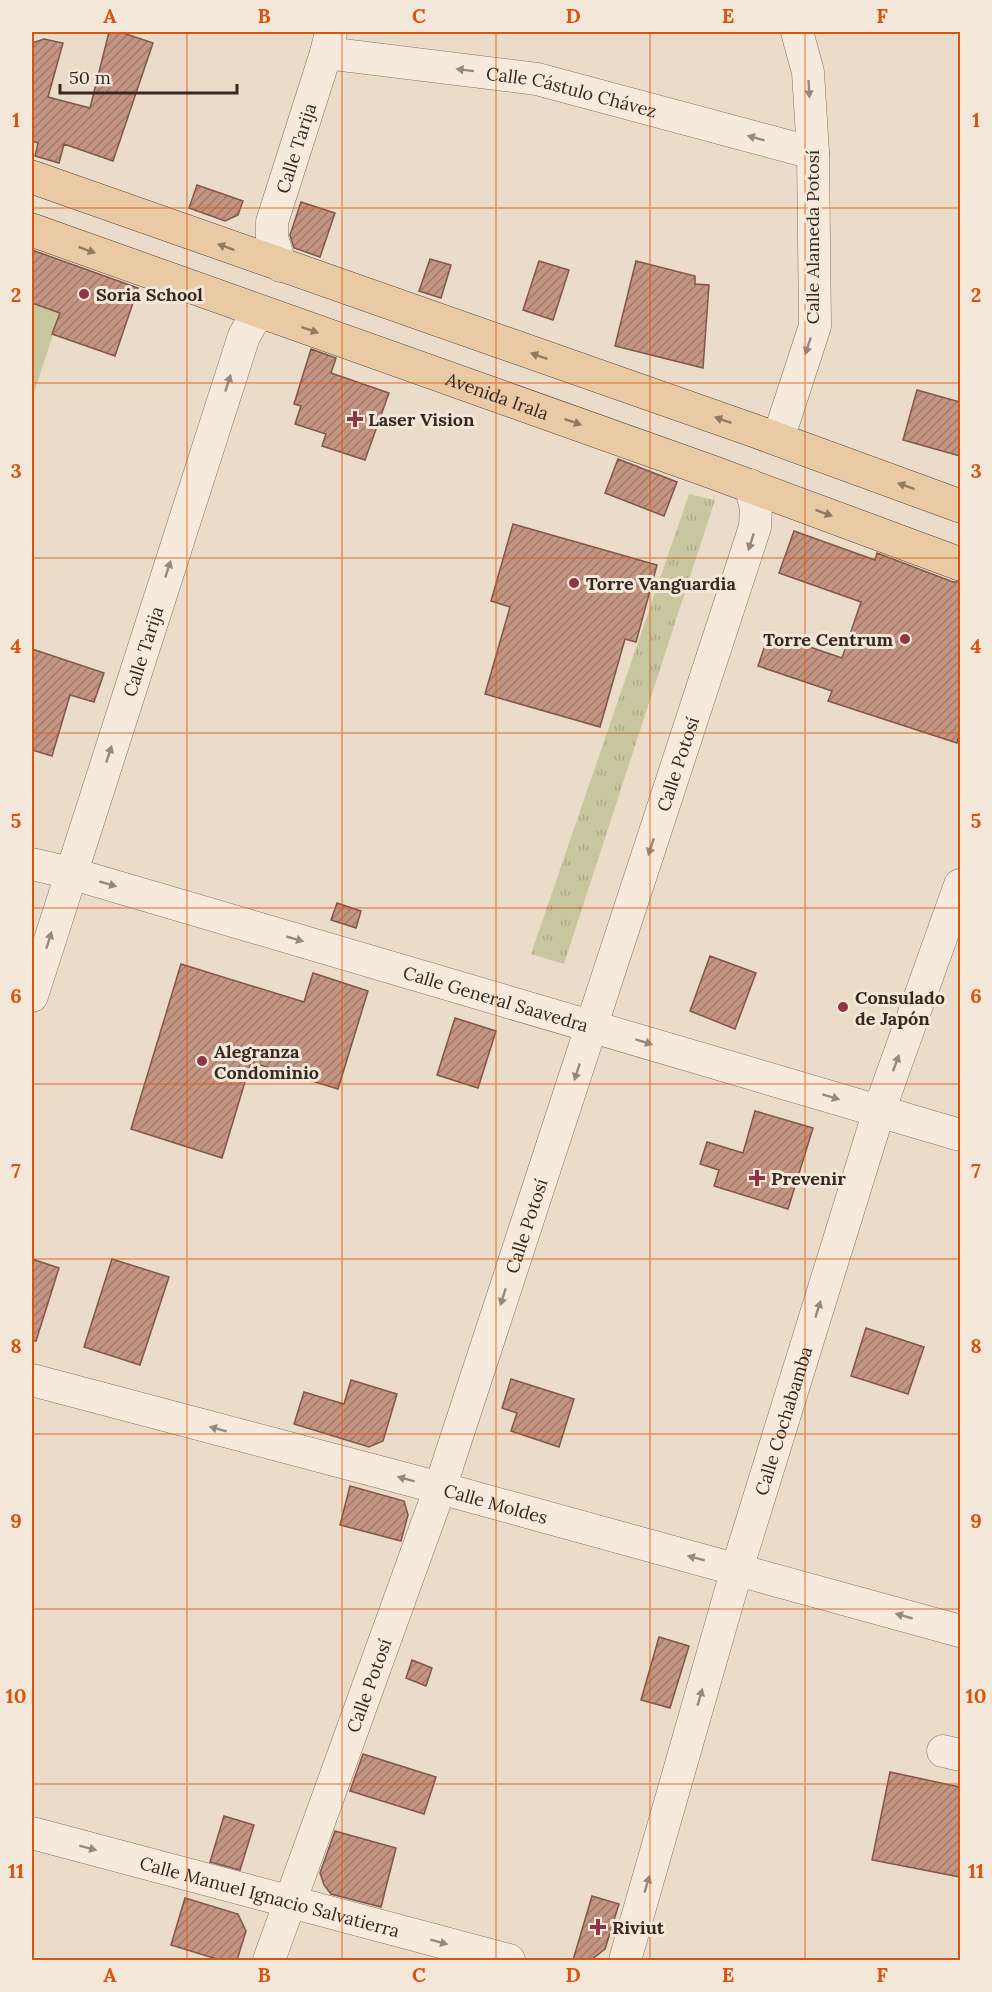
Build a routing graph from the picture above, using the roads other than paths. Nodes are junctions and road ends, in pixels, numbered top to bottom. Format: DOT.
graph roads {
  1 [pos="797,32"];
  2 [pos="328,42"];
  3 [pos="813,153"];
  4 [pos="32,177"];
  5 [pos="32,230"];
  6 [pos="281,266"];
  7 [pos="262,313"];
  8 [pos="778,439"];
  9 [pos="750,485"];
  10 [pos="960,506"];
  11 [pos="960,564"];
  12 [pos="32,864"];
  13 [pos="70,873"];
  14 [pos="960,885"];
  15 [pos="32,996"];
  16 [pos="592,1026"];
  17 [pos="879,1112"];
  18 [pos="960,1135"];
  19 [pos="32,1380"];
  20 [pos="440,1488"];
  21 [pos="737,1569"];
  22 [pos="960,1631"];
  23 [pos="32,1833"];
  24 [pos="290,1902"];
  25 [pos="269,1960"];
  26 [pos="509,1960"];
  27 [pos="625,1960"];
  1 -- 3 [label="street, Calle Alameda Potosí, one-way"];
  3 -- 2 [label="street, Calle Cástulo Chávez, one-way"];
  2 -- 6 [label="street, Calle Tarija"];
  3 -- 8 [label="street, Calle Alameda Potosí, one-way"];
  6 -- 4 [label="main road, one-way"];
  5 -- 7 [label="main road, Avenida Irala, one-way"];
  8 -- 6 [label="main road, one-way"];
  7 -- 9 [label="main road, Avenida Irala, one-way"];
  13 -- 7 [label="street, Calle Tarija, one-way"];
  10 -- 8 [label="main road, one-way"];
  9 -- 11 [label="main road, Avenida Irala, one-way"];
  9 -- 16 [label="street, Calle Potosí, one-way"];
  12 -- 13 [label="street, Calle General Saavedra"];
  15 -- 13 [label="street, Calle Tarija, one-way"];
  13 -- 16 [label="street, Calle General Saavedra, one-way"];
  17 -- 14 [label="street, Calle Cochabamba, one-way"];
  16 -- 17 [label="street, Calle General Saavedra, one-way"];
  16 -- 20 [label="street, Calle Potosí, one-way"];
  17 -- 18 [label="street, Calle General Saavedra"];
  21 -- 17 [label="street, Calle Cochabamba, one-way"];
  20 -- 19 [label="street, Calle Moldes, one-way"];
  21 -- 20 [label="street, Calle Moldes, one-way"];
  20 -- 24 [label="street, Calle Potosí"];
  22 -- 21 [label="street, Calle Moldes, one-way"];
  27 -- 21 [label="street, Calle Cochabamba, one-way"];
  23 -- 24 [label="street, Calle Manuel Ignacio Salvatierra, one-way"];
  24 -- 25 [label="street, Calle Potosí"];
  24 -- 26 [label="street, Calle Manuel Ignacio Salvatierra, one-way"];
}
